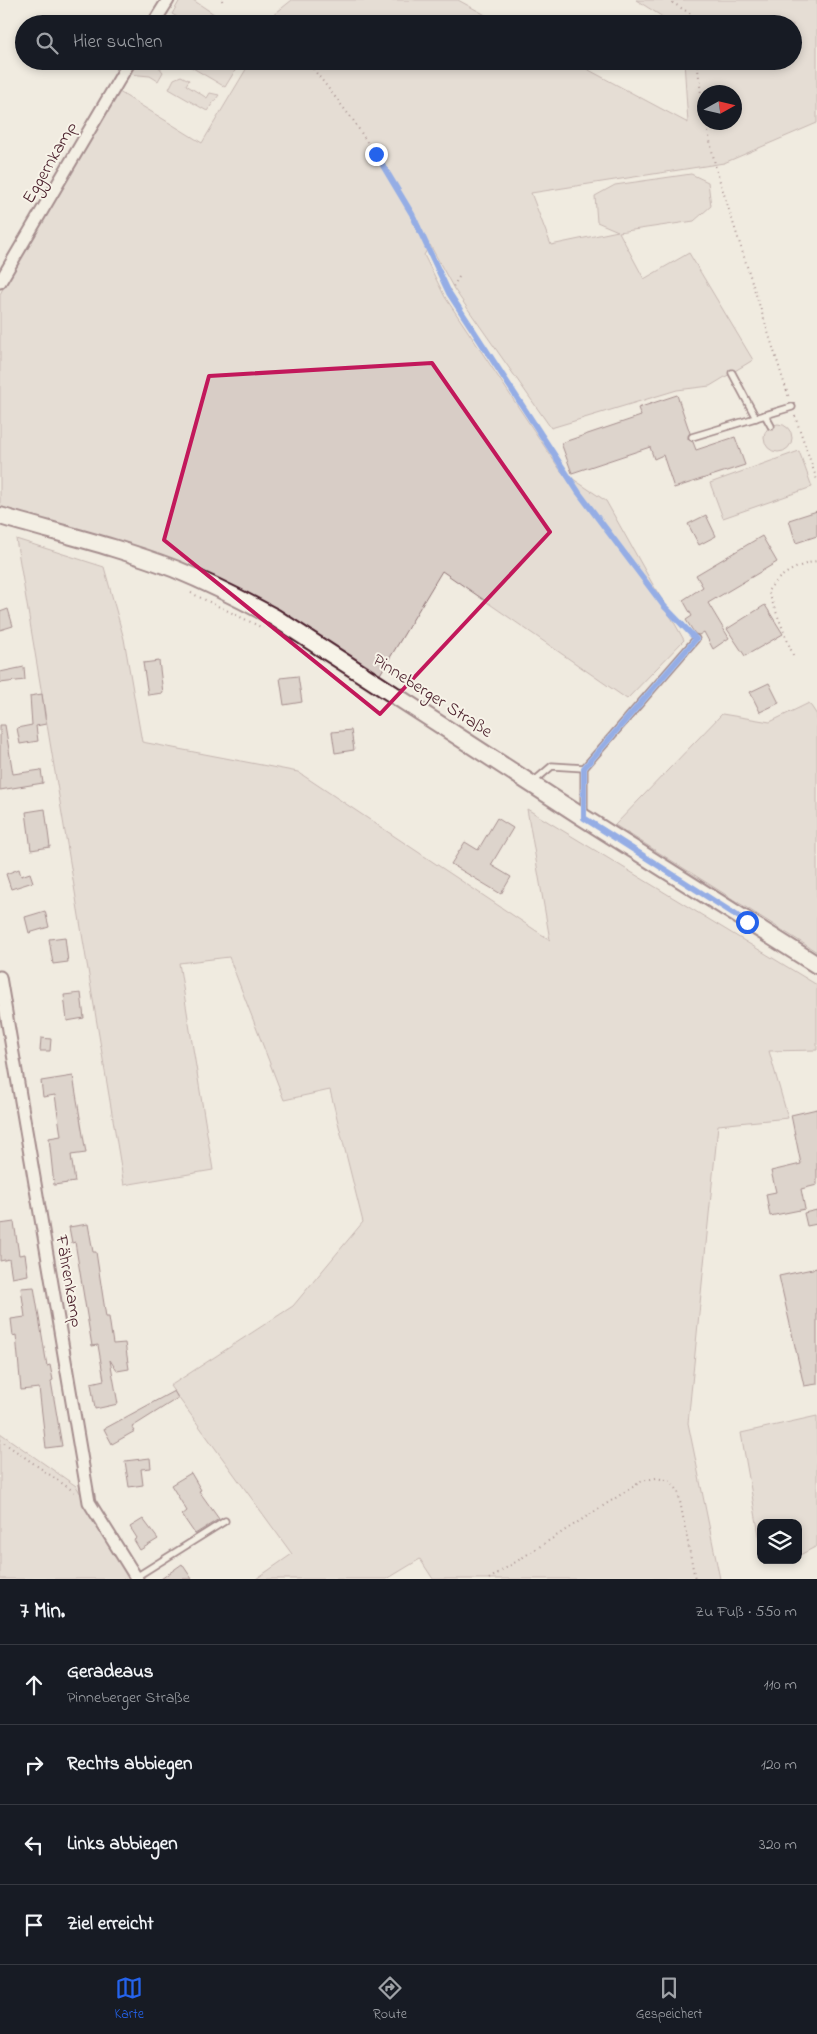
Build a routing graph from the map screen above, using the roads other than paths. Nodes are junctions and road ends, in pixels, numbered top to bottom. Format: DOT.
graph roads {
  1 [pos="168,0"];
  2 [pos="159,15"];
  3 [pos="125,70"];
  4 [pos="0,282"];
  5 [pos="732,373"];
  6 [pos="792,407"];
  7 [pos="765,415"];
  8 [pos="756,418"];
  9 [pos="771,426"];
  10 [pos="692,437"];
  11 [pos="0,516"];
  12 [pos="696,639"];
  13 [pos="584,768"];
  14 [pos="532,783"];
  15 [pos="584,818"];
  16 [pos="817,965"];
  17 [pos="0,977"];
  18 [pos="225,1521"];
  19 [pos="136,1578"];
  1 -- 2 [label="street"];
  3 -- 4 [label="street, Eggernkamp"];
  5 -- 8 [label="lane"];
  6 -- 7 [label="lane"];
  7 -- 8 [label="lane"];
  7 -- 9 [label="lane"];
  8 -- 10 [label="lane"];
  11 -- 14 [label="main road, Pinneberger Straße"];
  12 -- 13 [label="lane"];
  13 -- 14 [label="lane"];
  13 -- 15 [label="lane"];
  14 -- 15 [label="main road, Pinneberger Straße"];
  15 -- 16 [label="main road, Pinneberger Straße"];
  17 -- 19 [label="street, Fährenkamp"];
  18 -- 19 [label="lane"];
}
